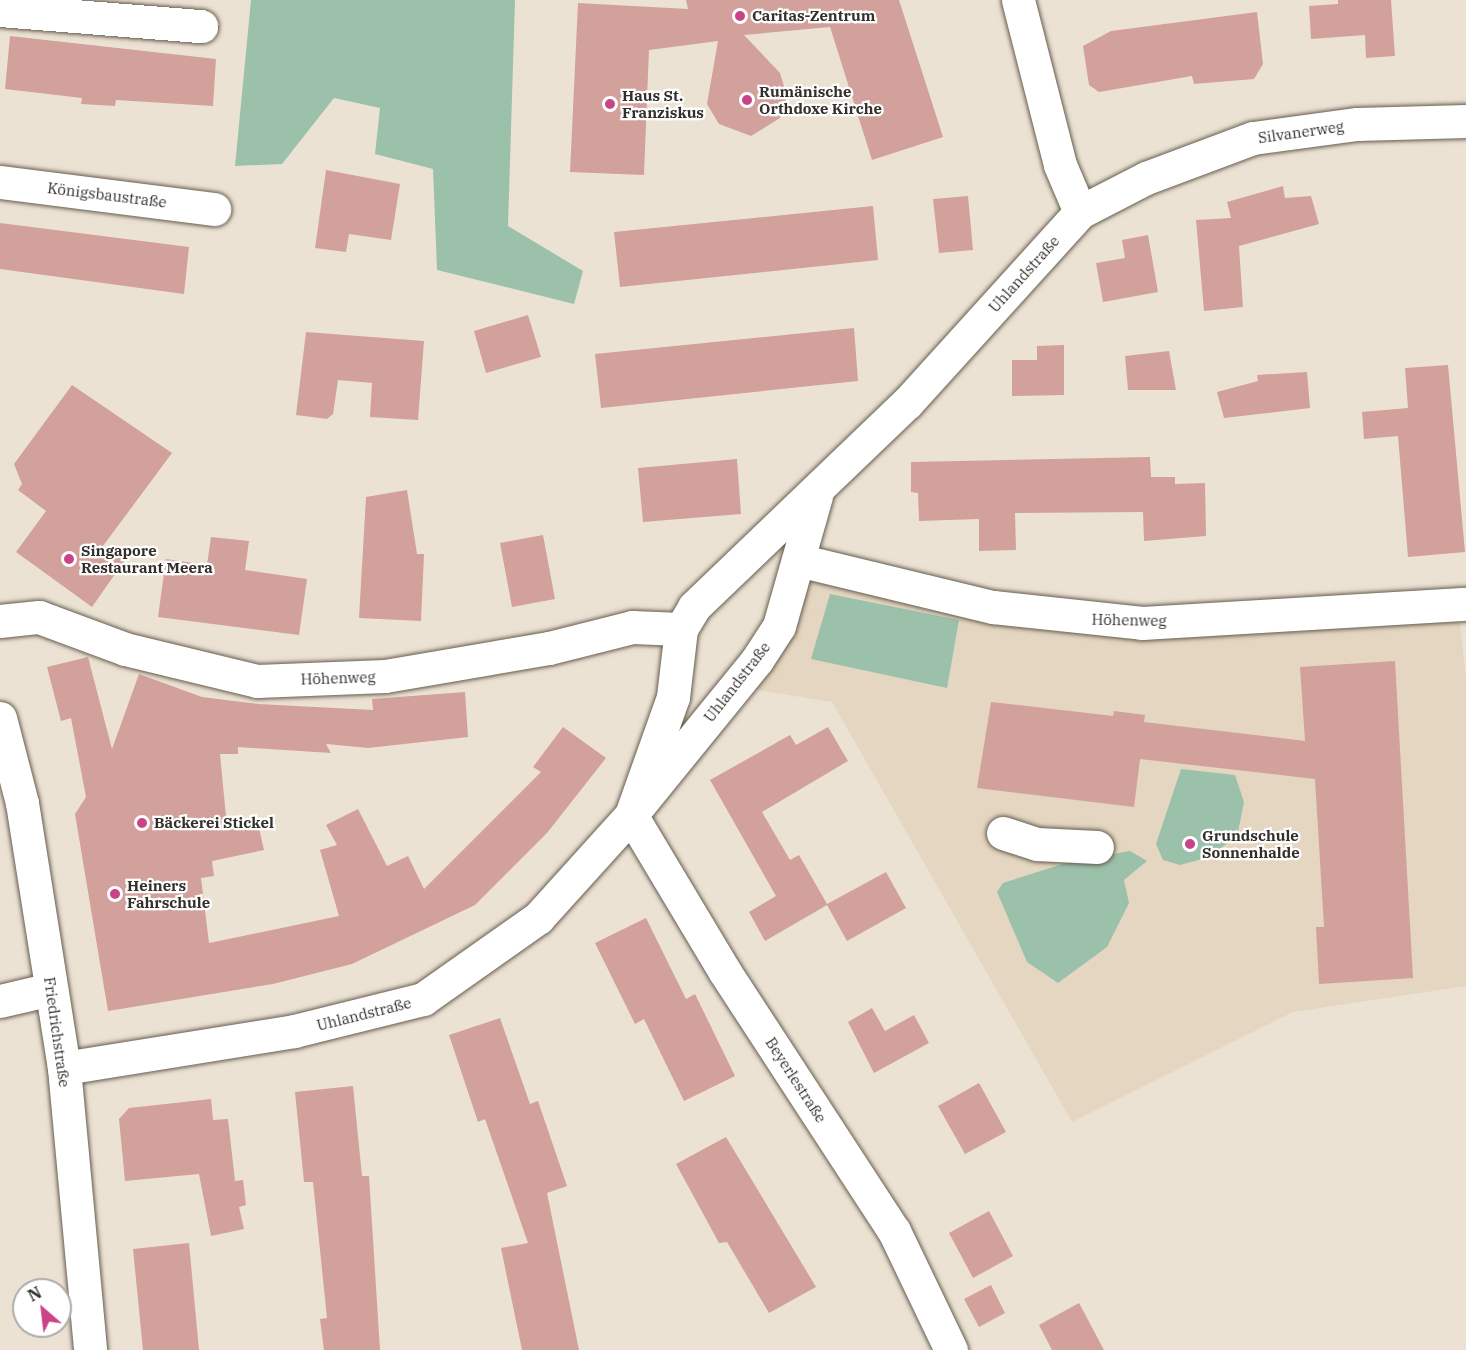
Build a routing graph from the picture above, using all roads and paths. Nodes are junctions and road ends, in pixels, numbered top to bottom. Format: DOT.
graph roads {
  1 [pos="1018,0"];
  2 [pos="0,10"];
  3 [pos="201,26"];
  4 [pos="1466,121"];
  5 [pos="0,182"];
  6 [pos="214,209"];
  7 [pos="1080,212"];
  8 [pos="816,496"];
  9 [pos="798,560"];
  10 [pos="1466,604"];
  11 [pos="0,621"];
  12 [pos="681,629"];
  13 [pos="0,718"];
  14 [pos="631,815"];
  15 [pos="1003,833"];
  16 [pos="1097,847"];
  17 [pos="51,989"];
  18 [pos="0,1001"];
  19 [pos="64,1068"];
  20 [pos="90,1350"];
  21 [pos="951,1350"];
  1 -- 7 [label="street"];
  2 -- 3 [label="street"];
  4 -- 7 [label="street, Silvanerweg"];
  5 -- 6 [label="street, Königsbaustraße"];
  7 -- 8 [label="street, Uhlandstraße"];
  8 -- 9 [label="street, Uhlandstraße"];
  8 -- 12 [label="street, Uhlandstraße"];
  9 -- 10 [label="street, Höhenweg"];
  9 -- 14 [label="street, Uhlandstraße"];
  11 -- 12 [label="street, Höhenweg"];
  12 -- 14 [label="street, Uhlandstraße"];
  13 -- 17 [label="street, Friedrichstraße"];
  14 -- 19 [label="street, Uhlandstraße"];
  14 -- 21 [label="street, Beyerlestraße"];
  15 -- 16 [label="street"];
  17 -- 18 [label="street"];
  17 -- 19 [label="street, Friedrichstraße"];
  19 -- 20 [label="street, Friedrichstraße"];
}
